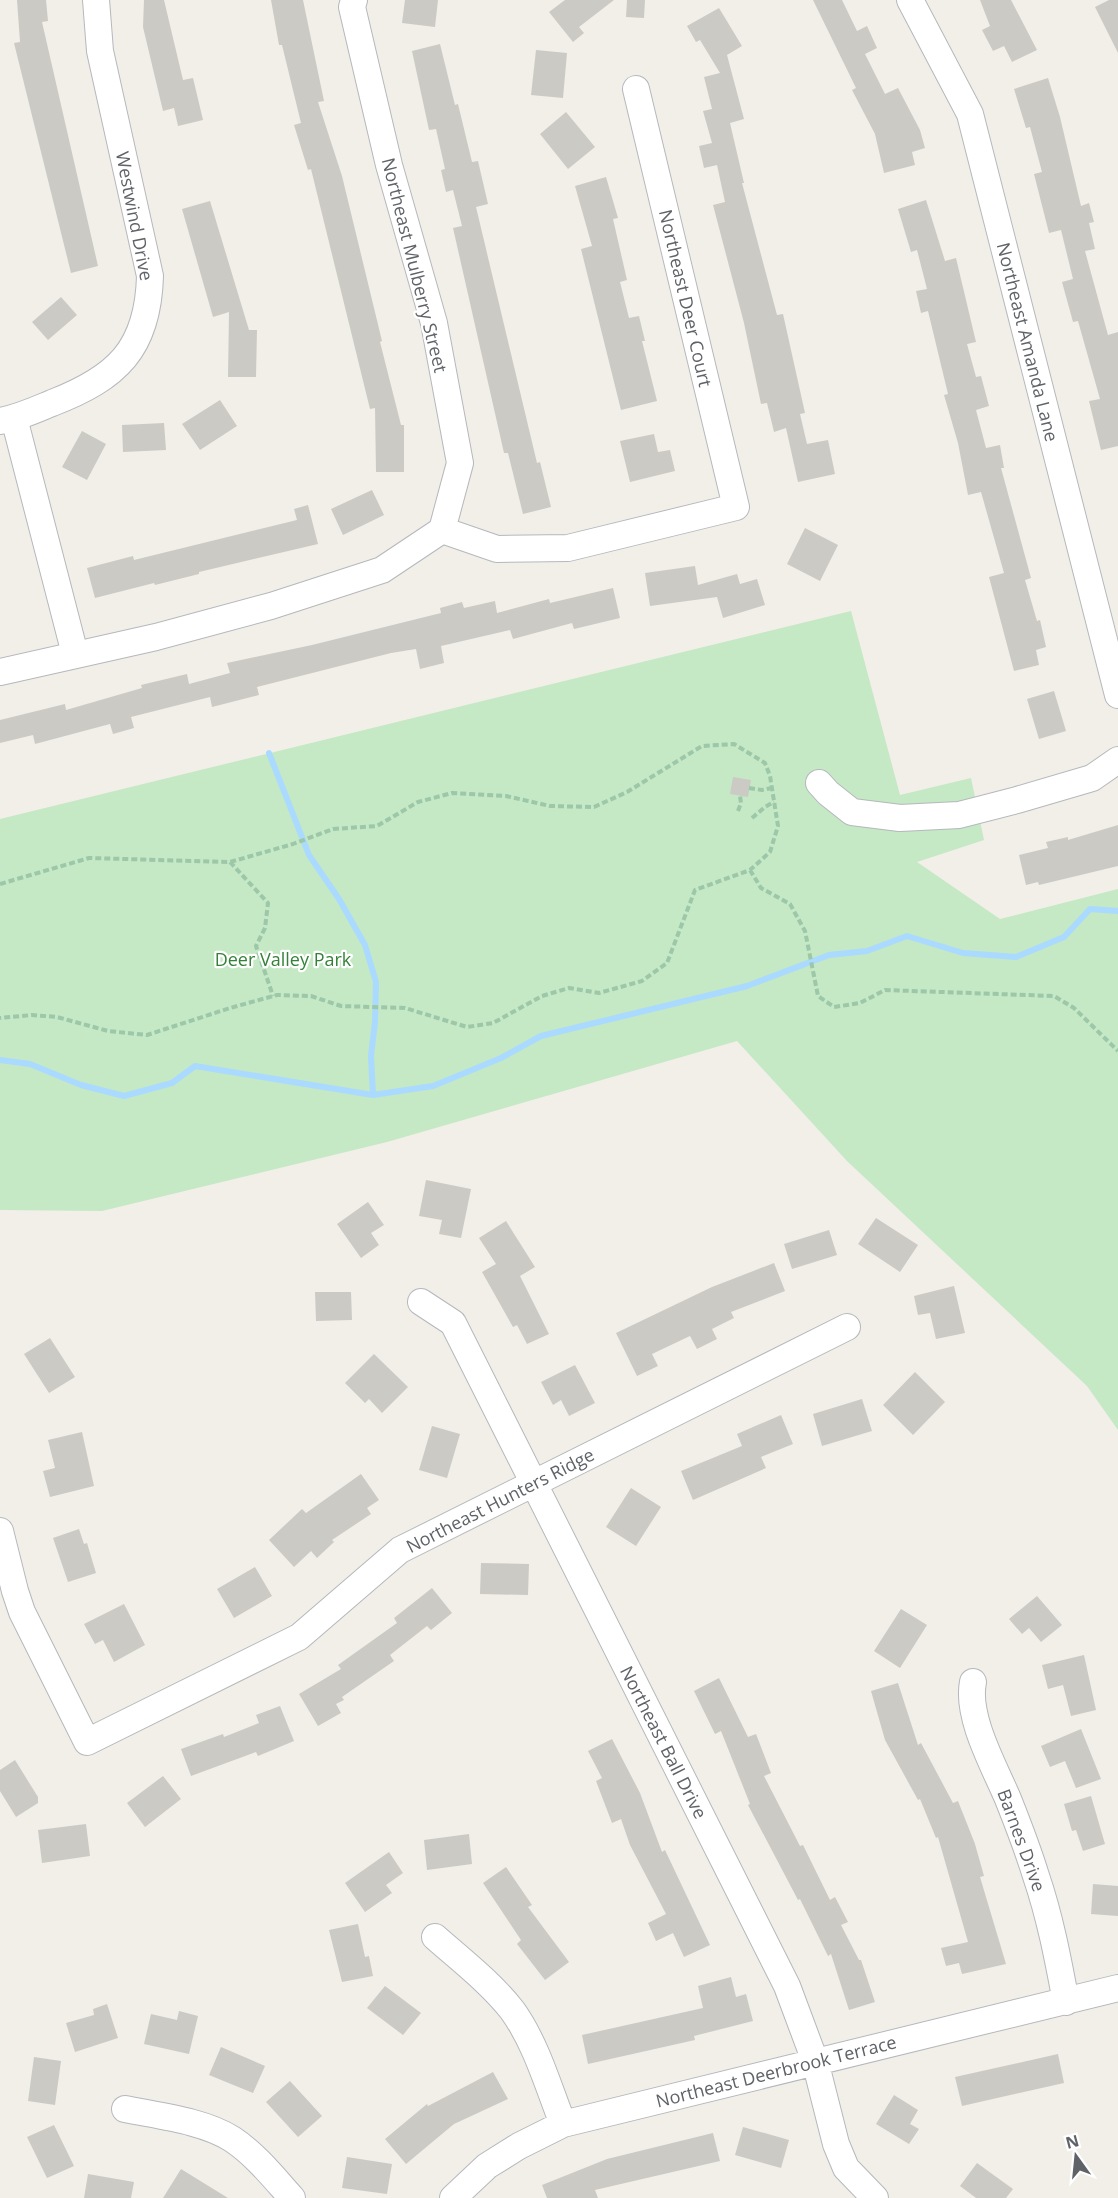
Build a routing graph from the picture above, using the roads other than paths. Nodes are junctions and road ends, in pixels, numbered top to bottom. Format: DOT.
graph roads {
  1 [pos="96,0"];
  2 [pos="354,0"];
  3 [pos="910,0"];
  4 [pos="636,89"];
  5 [pos="7,419"];
  6 [pos="442,530"];
  7 [pos="75,654"];
  8 [pos="0,672"];
  9 [pos="1118,695"];
  10 [pos="1118,760"];
  11 [pos="819,783"];
  12 [pos="421,1302"];
  13 [pos="847,1327"];
  14 [pos="535,1482"];
  15 [pos="0,1531"];
  16 [pos="973,1682"];
  17 [pos="435,1937"];
  18 [pos="1118,1988"];
  19 [pos="1066,2002"];
  20 [pos="815,2061"];
  21 [pos="125,2109"];
  22 [pos="563,2124"];
  23 [pos="292,2198"];
  24 [pos="453,2198"];
  25 [pos="875,2198"];
  1 -- 5 [label="street, Westwind Drive"];
  2 -- 6 [label="street, Northeast Mulberry Street"];
  3 -- 9 [label="street, Northeast Amanda Lane"];
  4 -- 6 [label="street, Northeast Deer Court"];
  5 -- 7 [label="street"];
  6 -- 7 [label="street"];
  7 -- 8 [label="street"];
  10 -- 11 [label="street"];
  12 -- 14 [label="street, Northeast Ball Drive"];
  13 -- 14 [label="street, Northeast Hunters Ridge"];
  14 -- 15 [label="street, Northeast Hunters Ridge"];
  14 -- 20 [label="street, Northeast Ball Drive"];
  16 -- 19 [label="street, Barnes Drive"];
  17 -- 22 [label="street"];
  18 -- 19 [label="street, Northeast Deerbrook Terrace"];
  19 -- 20 [label="street, Northeast Deerbrook Terrace"];
  20 -- 22 [label="street, Northeast Deerbrook Terrace"];
  20 -- 25 [label="street, Northeast Ball Drive"];
  21 -- 23 [label="street"];
  22 -- 24 [label="street, Northeast Deerbrook Terrace"];
}
